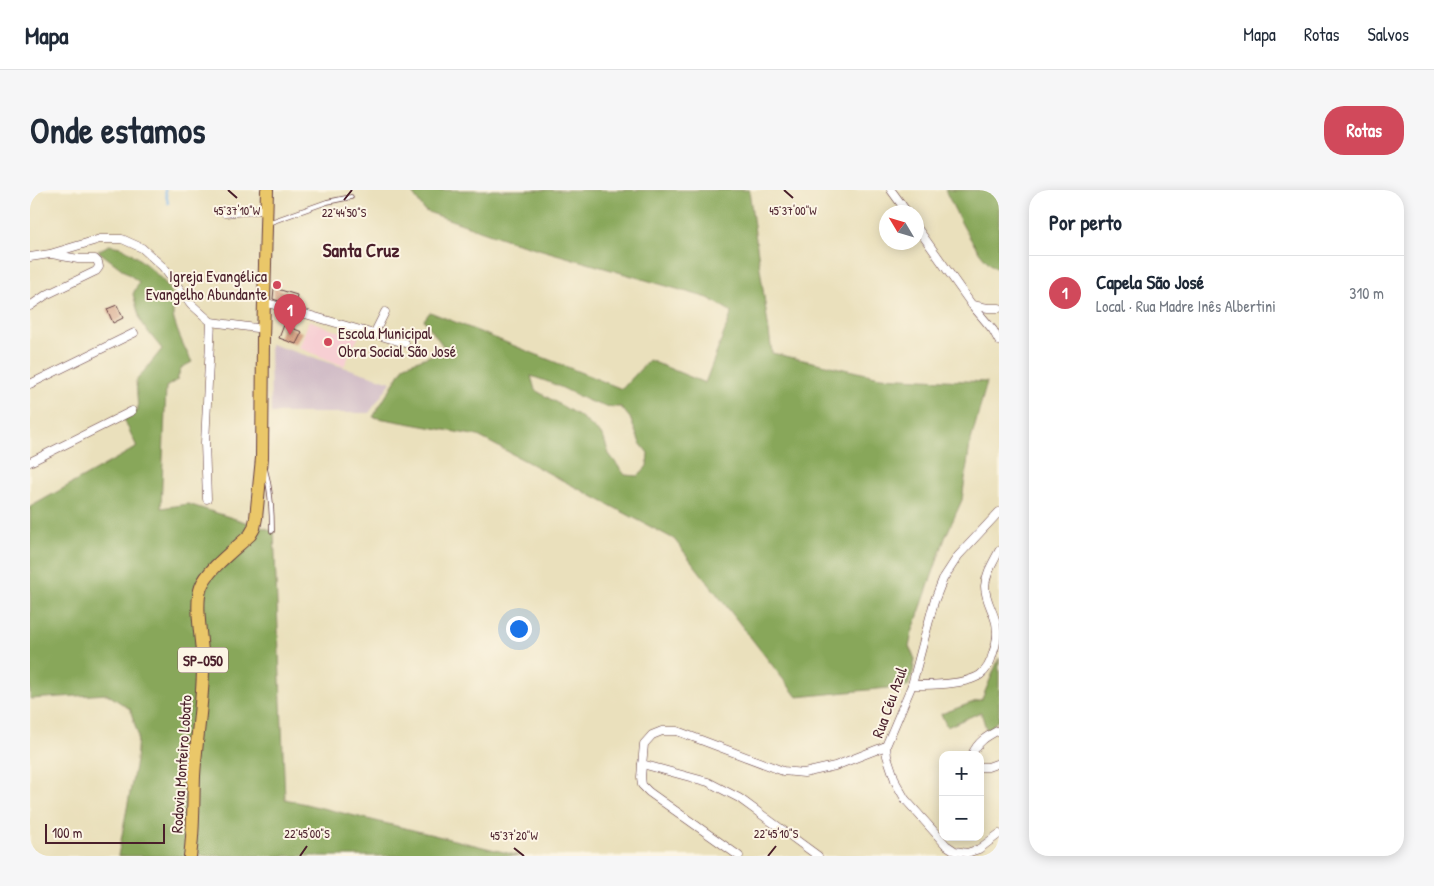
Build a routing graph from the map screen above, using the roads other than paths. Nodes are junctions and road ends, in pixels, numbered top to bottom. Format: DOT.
graph roads {
  1 [pos="267,190"];
  2 [pos="891,190"];
  3 [pos="351,197"];
  4 [pos="902,205"];
  5 [pos="267,209"];
  6 [pos="226,213"];
  7 [pos="266,224"];
  8 [pos="924,237"];
  9 [pos="50,254"];
  10 [pos="30,257"];
  11 [pos="264,302"];
  12 [pos="972,305"];
  13 [pos="30,306"];
  14 [pos="999,308"];
  15 [pos="385,312"];
  16 [pos="211,322"];
  17 [pos="264,329"];
  18 [pos="996,330"];
  19 [pos="134,333"];
  20 [pos="374,334"];
  21 [pos="999,341"];
  22 [pos="405,343"];
  23 [pos="30,384"];
  24 [pos="132,411"];
  25 [pos="262,458"];
  26 [pos="30,462"];
  27 [pos="207,499"];
  28 [pos="999,512"];
  29 [pos="272,531"];
  30 [pos="999,551"];
  31 [pos="912,685"];
  32 [pos="999,730"];
  33 [pos="886,746"];
  34 [pos="974,751"];
  35 [pos="999,762"];
  36 [pos="642,764"];
  37 [pos="984,766"];
  38 [pos="999,834"];
  39 [pos="956,854"];
  40 [pos="190,856"];
  41 [pos="738,856"];
  42 [pos="818,856"];
  1 -- 5 [label="main road, SP-050"];
  2 -- 4 [label="street"];
  3 -- 7 [label="lane"];
  5 -- 6 [label="street"];
  5 -- 7 [label="main road, SP-050"];
  7 -- 11 [label="main road, SP-050"];
  8 -- 12 [label="street"];
  9 -- 10 [label="street"];
  9 -- 13 [label="street"];
  9 -- 16 [label="street"];
  11 -- 17 [label="main road, SP-050"];
  11 -- 20 [label="street"];
  12 -- 14 [label="street"];
  12 -- 18 [label="street"];
  15 -- 20 [label="street"];
  16 -- 17 [label="street"];
  16 -- 27 [label="street"];
  17 -- 25 [label="main road, SP-050"];
  18 -- 21 [label="street"];
  19 -- 23 [label="street"];
  20 -- 22 [label="street"];
  24 -- 26 [label="street"];
  25 -- 29 [label="lane"];
  25 -- 40 [label="main road, Rodovia Monteiro Lobato / SP-050"];
  28 -- 31 [label="street, Rua Céu Azul"];
  30 -- 31 [label="street"];
  31 -- 33 [label="street, Rua Céu Azul"];
  32 -- 34 [label="street"];
  33 -- 36 [label="street"];
  33 -- 39 [label="street, Rua Céu Azul"];
  35 -- 37 [label="street"];
  36 -- 41 [label="street"];
  36 -- 42 [label="street"];
  38 -- 39 [label="street, Rua Céu Azul"];
}
